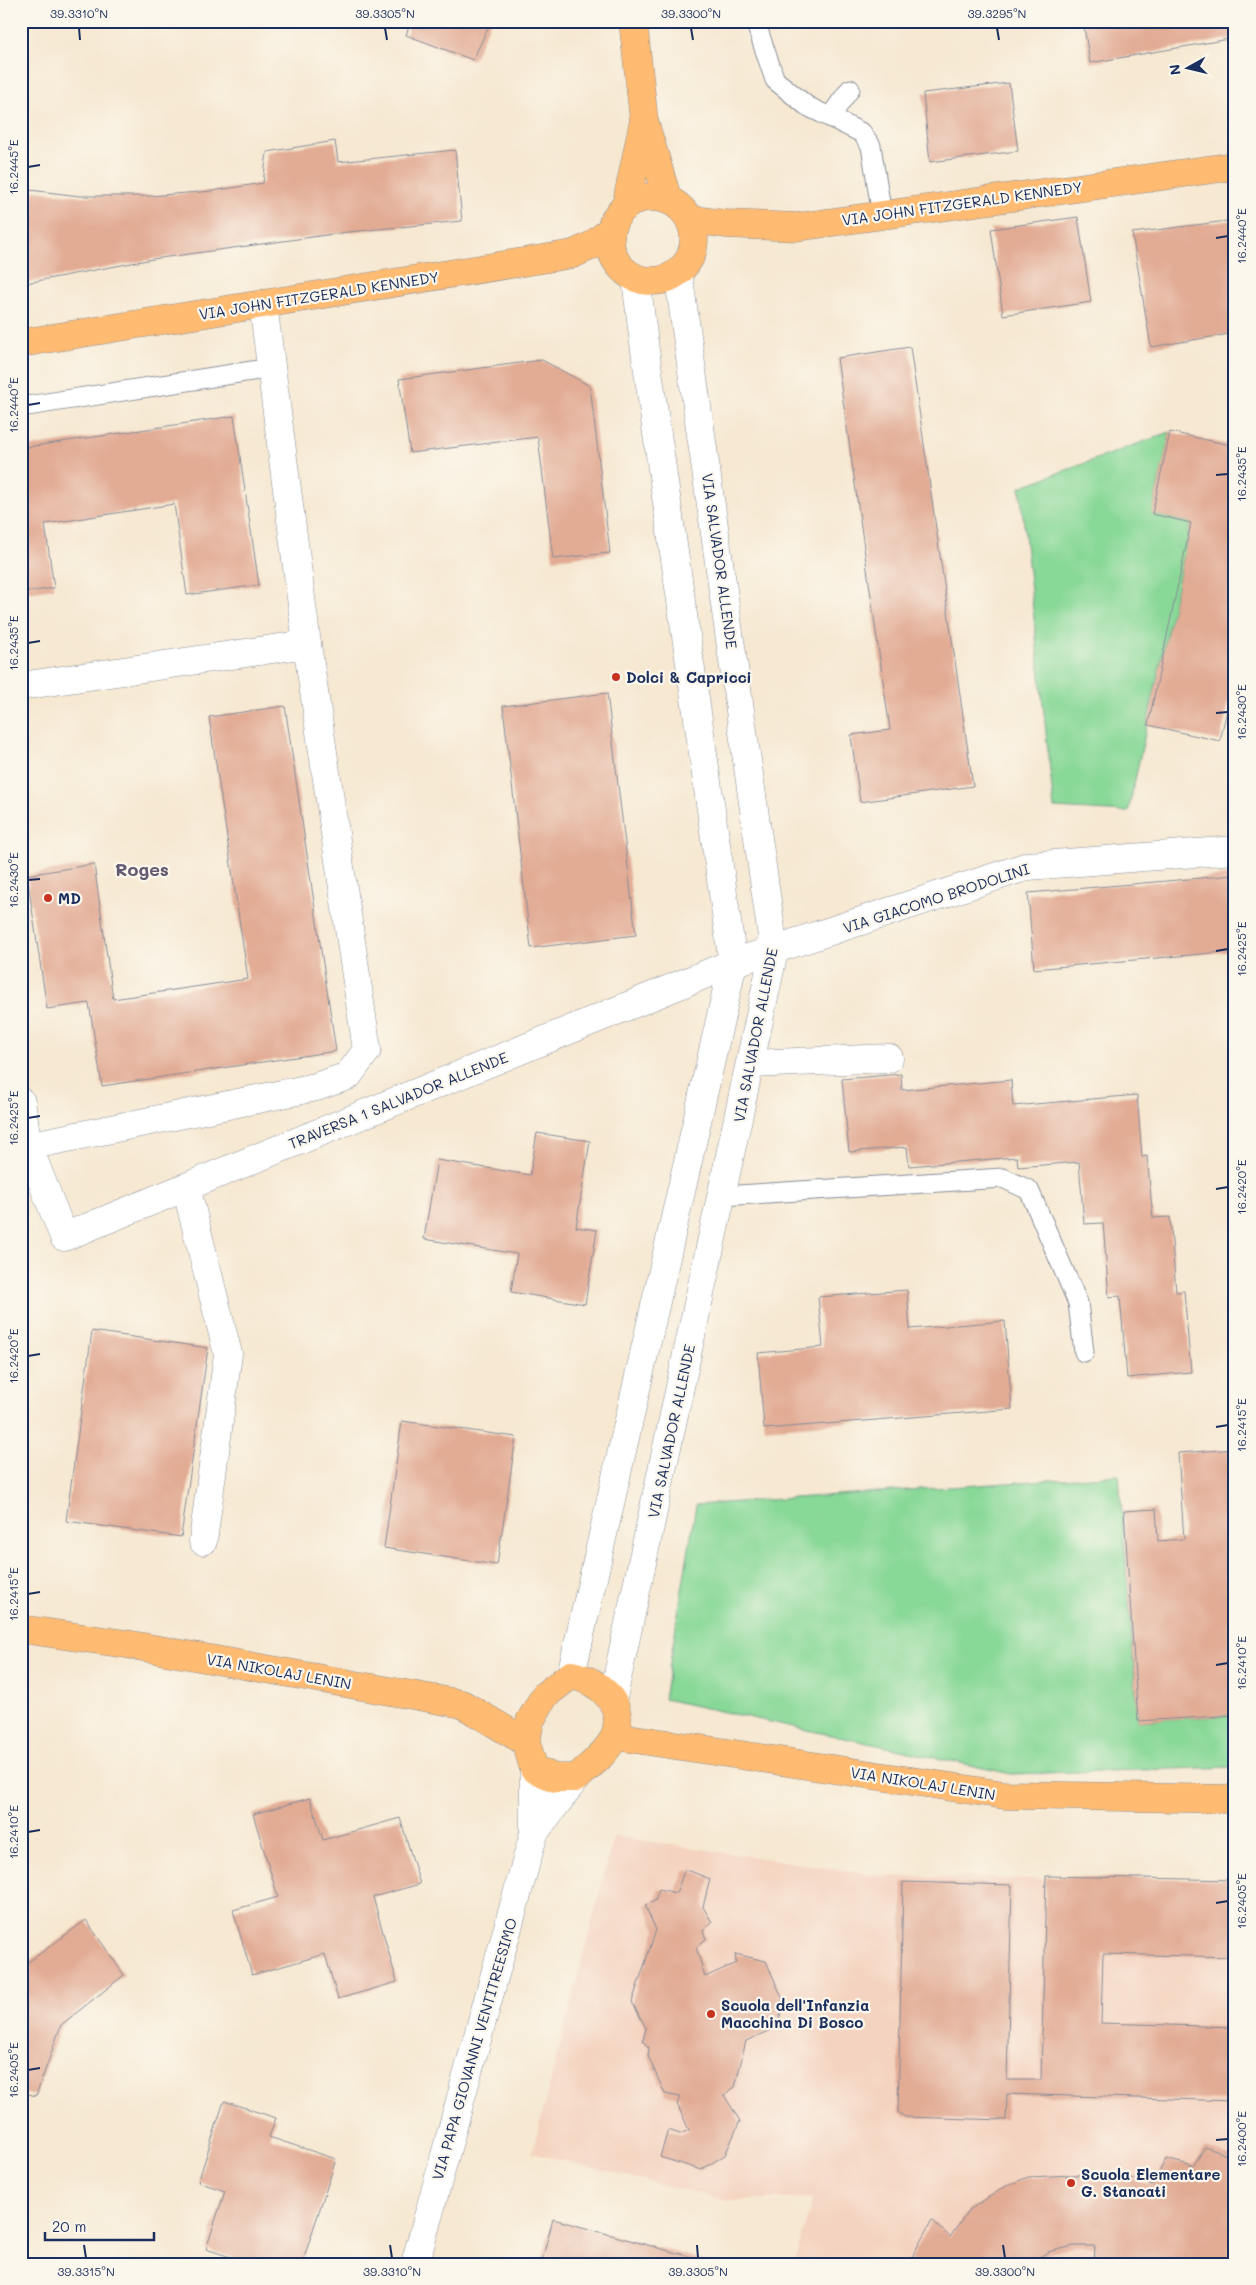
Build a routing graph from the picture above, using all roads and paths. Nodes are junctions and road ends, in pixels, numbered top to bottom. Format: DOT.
graph roads {
  1 [pos="633,21"];
  2 [pos="755,21"];
  3 [pos="850,89"];
  4 [pos="830,117"];
  5 [pos="644,121"];
  6 [pos="1235,166"];
  7 [pos="668,200"];
  8 [pos="626,206"];
  9 [pos="882,215"];
  10 [pos="689,219"];
  11 [pos="611,230"];
  12 [pos="678,272"];
  13 [pos="636,279"];
  14 [pos="263,304"];
  15 [pos="21,343"];
  16 [pos="271,368"];
  17 [pos="21,407"];
  18 [pos="307,644"];
  19 [pos="21,686"];
  20 [pos="1235,850"];
  21 [pos="774,951"];
  22 [pos="732,963"];
  23 [pos="889,1058"];
  24 [pos="751,1064"];
  25 [pos="21,1102"];
  26 [pos="28,1146"];
  27 [pos="186,1187"];
  28 [pos="722,1196"];
  29 [pos="1084,1352"];
  30 [pos="203,1541"];
  31 [pos="21,1630"];
  32 [pos="571,1676"];
  33 [pos="612,1702"];
  34 [pos="614,1736"];
  35 [pos="526,1742"];
  36 [pos="534,1769"];
  37 [pos="576,1778"];
  38 [pos="1235,1799"];
  39 [pos="534,1833"];
  40 [pos="414,2264"];
  1 -- 5 [label="main road"];
  2 -- 4 [label="lane"];
  3 -- 4 [label="lane"];
  4 -- 9 [label="lane"];
  5 -- 7 [label="main road"];
  5 -- 8 [label="main road"];
  6 -- 9 [label="main road, VIA JOHN FITZGERALD KENNEDY"];
  7 -- 8 [label="main road"];
  7 -- 10 [label="main road"];
  8 -- 11 [label="main road, VIA JOHN FITZGERALD KENNEDY"];
  9 -- 10 [label="main road, VIA JOHN FITZGERALD KENNEDY"];
  10 -- 12 [label="main road"];
  11 -- 13 [label="main road"];
  11 -- 14 [label="main road, VIA JOHN FITZGERALD KENNEDY"];
  12 -- 13 [label="main road"];
  12 -- 21 [label="street, VIA SALVADOR ALLENDE"];
  13 -- 22 [label="street"];
  14 -- 15 [label="main road, VIA JOHN FITZGERALD KENNEDY"];
  14 -- 16 [label="street"];
  16 -- 17 [label="lane"];
  16 -- 18 [label="street"];
  18 -- 19 [label="street"];
  18 -- 26 [label="street"];
  20 -- 21 [label="street, VIA GIACOMO BRODOLINI"];
  21 -- 22 [label="street, VIA GIACOMO BRODOLINI"];
  21 -- 24 [label="street, VIA SALVADOR ALLENDE"];
  22 -- 27 [label="street, TRAVERSA 1 SALVADOR ALLENDE"];
  22 -- 32 [label="street"];
  23 -- 24 [label="street"];
  24 -- 28 [label="street, VIA SALVADOR ALLENDE"];
  25 -- 26 [label="street"];
  26 -- 27 [label="street, TRAVERSA 1 SALVADOR ALLENDE"];
  27 -- 30 [label="street"];
  28 -- 29 [label="lane"];
  28 -- 33 [label="street, VIA SALVADOR ALLENDE"];
  31 -- 35 [label="main road, VIA NIKOLAJ LENIN"];
  32 -- 33 [label="main road"];
  32 -- 35 [label="main road"];
  33 -- 34 [label="main road"];
  34 -- 37 [label="main road"];
  34 -- 38 [label="main road, VIA NIKOLAJ LENIN"];
  35 -- 36 [label="main road"];
  36 -- 37 [label="main road"];
  36 -- 39 [label="street, VIA PAPA GIOVANNI VENTITREESIMO"];
  37 -- 39 [label="street, VIA PAPA GIOVANNI VENTITREESIMO"];
  39 -- 40 [label="street, VIA PAPA GIOVANNI VENTITREESIMO"];
}
